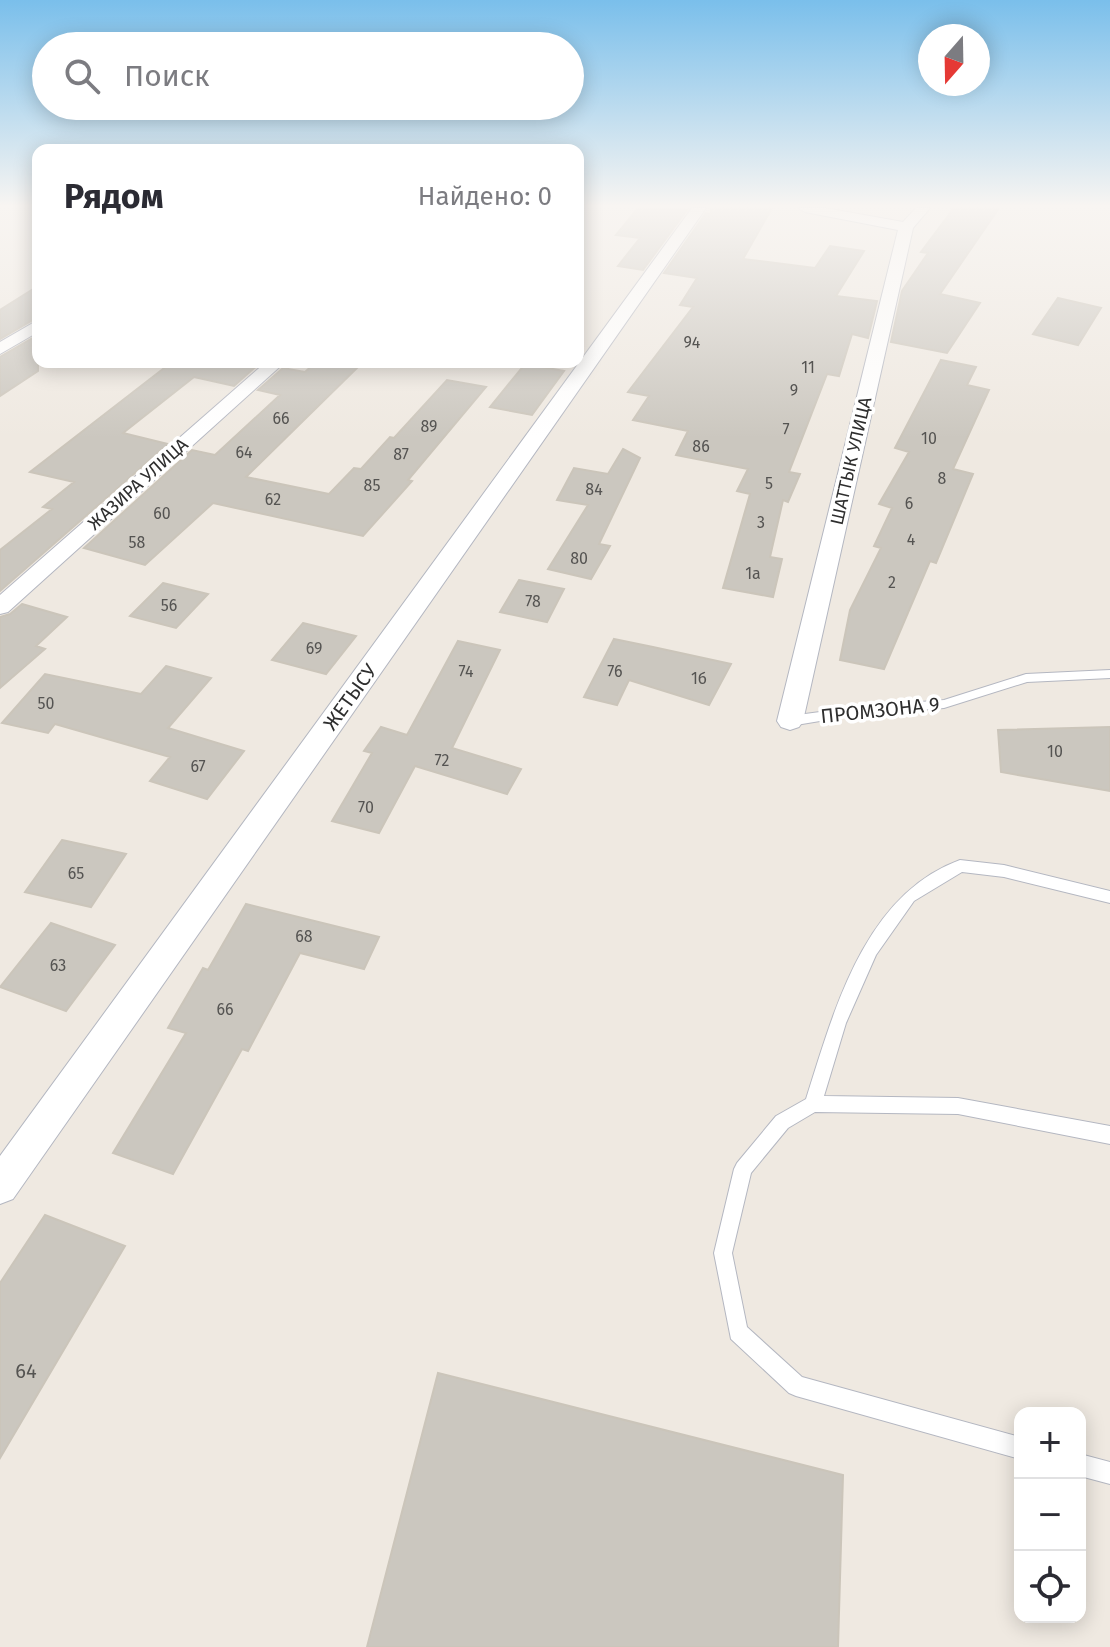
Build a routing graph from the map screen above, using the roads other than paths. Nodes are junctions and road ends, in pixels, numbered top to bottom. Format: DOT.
graph roads {
  1 [pos="644,285"];
  2 [pos="892,285"];
  3 [pos="32,329"];
  4 [pos="0,349"];
  5 [pos="269,368"];
  6 [pos="0,607"];
  7 [pos="1110,674"];
  8 [pos="790,721"];
  9 [pos="1110,897"];
  10 [pos="813,1104"];
  11 [pos="1110,1135"];
  12 [pos="0,1186"];
  13 [pos="1014,1446"];
  14 [pos="1086,1467"];
  15 [pos="1110,1473"];
  1 -- 12 [label="street, ЖЕТЫСУ"];
  2 -- 8 [label="street, ШАТТЫК УЛИЦА"];
  3 -- 4 [label="street"];
  5 -- 6 [label="street, ЖАЗИРА УЛИЦА"];
  7 -- 8 [label="lane, ПРОМЗОНА 9"];
  9 -- 10 [label="lane"];
  10 -- 11 [label="lane"];
  10 -- 13 [label="lane"];
  14 -- 15 [label="lane"];
}
